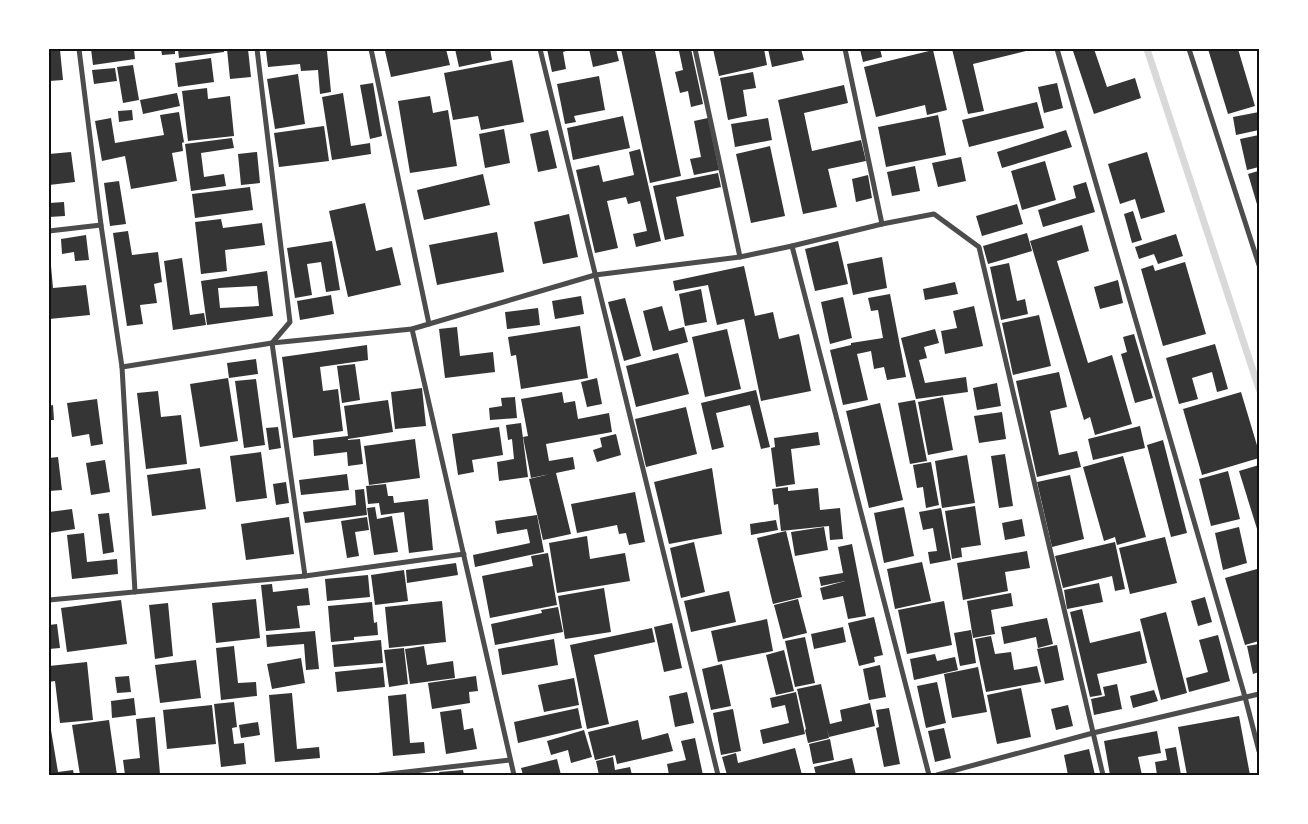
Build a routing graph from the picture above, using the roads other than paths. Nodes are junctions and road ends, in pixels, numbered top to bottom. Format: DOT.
graph roads {
  1 [pos="79,49"];
  2 [pos="257,49"];
  3 [pos="371,49"];
  4 [pos="540,49"];
  5 [pos="695,49"];
  6 [pos="845,49"];
  7 [pos="1057,49"];
  8 [pos="1189,49"];
  9 [pos="882,224"];
  10 [pos="101,225"];
  11 [pos="49,231"];
  12 [pos="792,246"];
  13 [pos="740,257"];
  14 [pos="1259,265"];
  15 [pos="595,274"];
  16 [pos="429,324"];
  17 [pos="412,329"];
  18 [pos="272,343"];
  19 [pos="122,367"];
  20 [pos="464,554"];
  21 [pos="304,576"];
  22 [pos="136,592"];
  23 [pos="49,600"];
  24 [pos="1259,694"];
  25 [pos="1245,697"];
  26 [pos="1093,733"];
  27 [pos="1259,751"];
  28 [pos="510,760"];
  29 [pos="380,775"];
  30 [pos="514,775"];
  31 [pos="718,775"];
  32 [pos="929,775"];
  33 [pos="937,775"];
  34 [pos="1103,775"];
  1 -- 10 [label="street"];
  2 -- 18 [label="street"];
  3 -- 16 [label="street"];
  4 -- 15 [label="street"];
  5 -- 13 [label="street"];
  6 -- 9 [label="street"];
  7 -- 25 [label="street"];
  8 -- 14 [label="street"];
  9 -- 12 [label="street"];
  9 -- 26 [label="street"];
  10 -- 11 [label="street"];
  10 -- 19 [label="street"];
  12 -- 13 [label="street"];
  12 -- 32 [label="street"];
  13 -- 15 [label="street"];
  15 -- 16 [label="street"];
  15 -- 31 [label="street"];
  16 -- 17 [label="street"];
  17 -- 18 [label="street"];
  17 -- 20 [label="street"];
  18 -- 19 [label="street"];
  18 -- 21 [label="street"];
  19 -- 22 [label="street"];
  20 -- 21 [label="street"];
  20 -- 28 [label="street"];
  21 -- 22 [label="street"];
  22 -- 23 [label="street"];
  24 -- 25 [label="street"];
  25 -- 26 [label="street"];
  25 -- 27 [label="street"];
  26 -- 33 [label="street"];
  26 -- 34 [label="street"];
  28 -- 29 [label="street"];
  28 -- 30 [label="street"];
}
